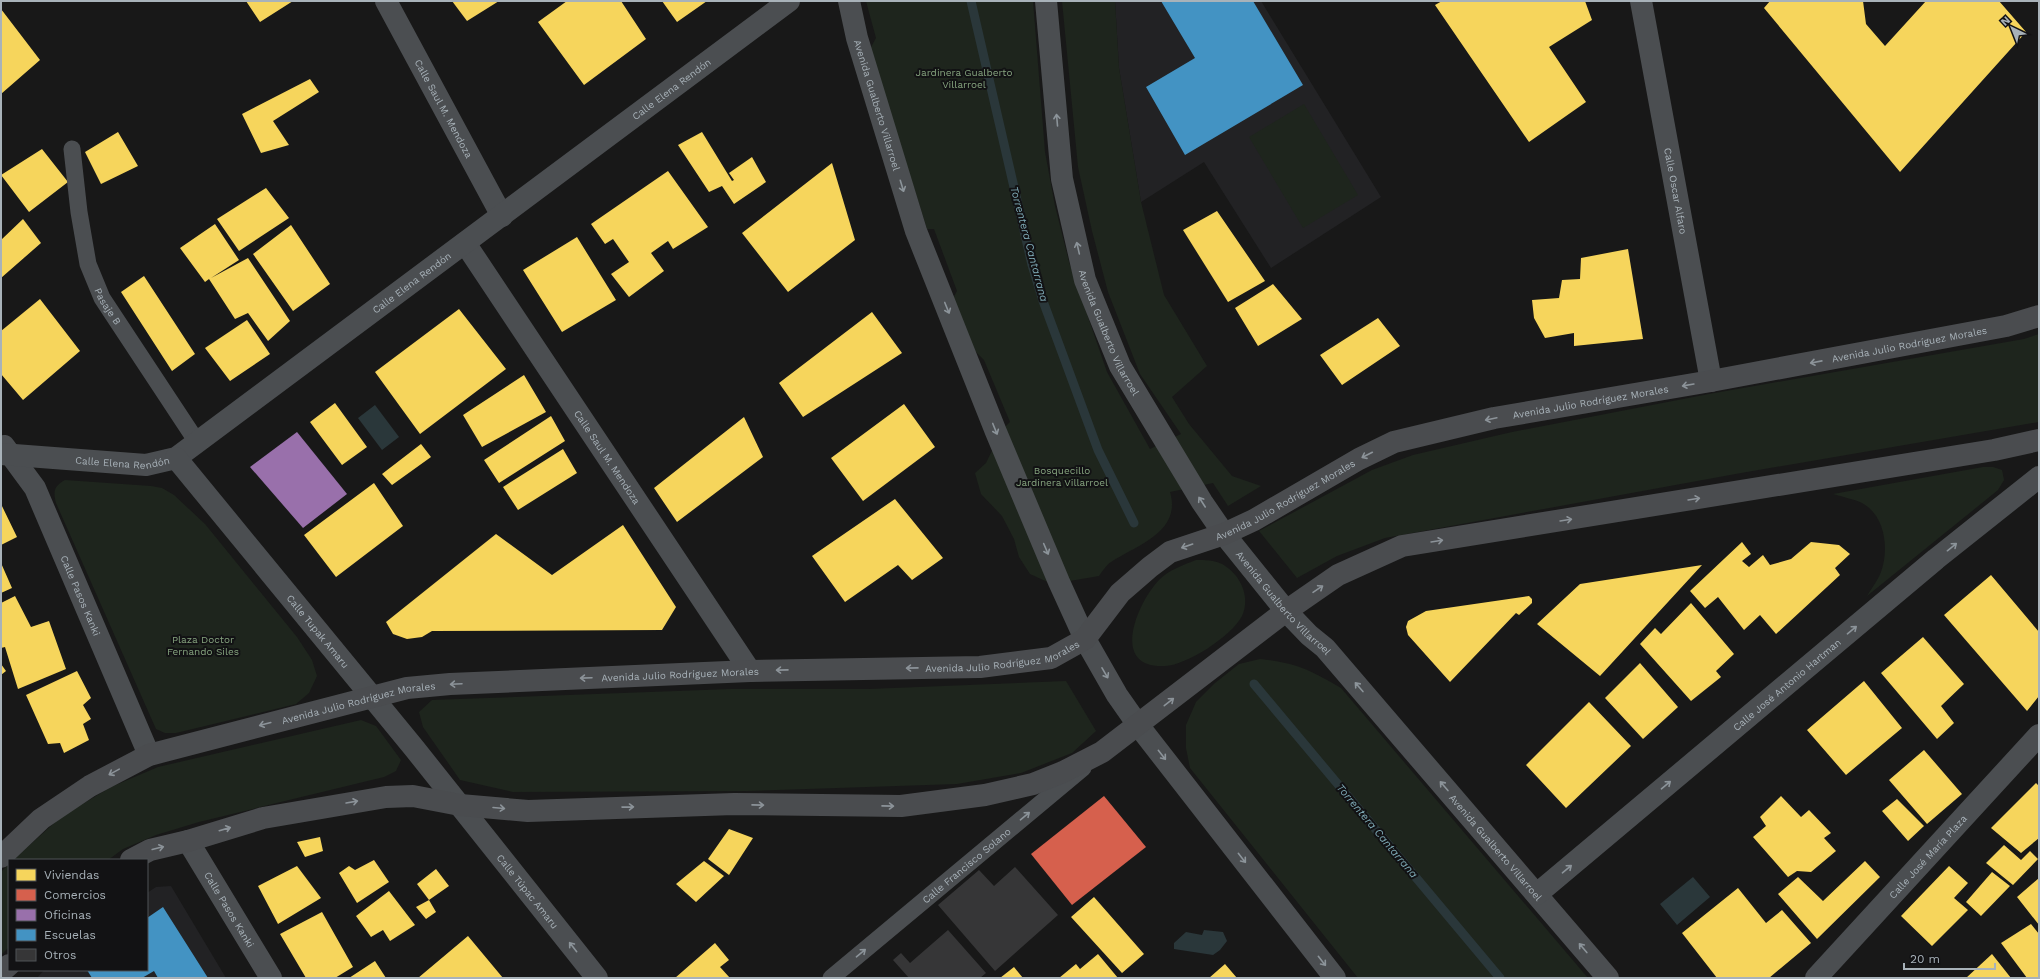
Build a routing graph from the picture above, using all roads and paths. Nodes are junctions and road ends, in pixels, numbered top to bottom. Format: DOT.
graph roads {
  1 [pos="386,1"];
  2 [pos="789,1"];
  3 [pos="849,1"];
  4 [pos="1046,1"];
  5 [pos="1640,1"];
  6 [pos="72,149"];
  7 [pos="502,216"];
  8 [pos="465,244"];
  9 [pos="2039,316"];
  10 [pos="1711,381"];
  11 [pos="2039,440"];
  12 [pos="197,442"];
  13 [pos="4,450"];
  14 [pos="176,458"];
  15 [pos="2039,477"];
  16 [pos="1224,534"];
  17 [pos="1286,610"];
  18 [pos="1085,639"];
  19 [pos="750,671"];
  20 [pos="370,696"];
  21 [pos="1138,725"];
  22 [pos="2039,735"];
  23 [pos="1102,752"];
  24 [pos="149,755"];
  25 [pos="460,805"];
  26 [pos="188,841"];
  27 [pos="1,857"];
  28 [pos="133,859"];
  29 [pos="1537,894"];
  30 [pos="271,978"];
  31 [pos="597,978"];
  32 [pos="831,978"];
  33 [pos="1335,978"];
  34 [pos="1608,978"];
  35 [pos="1816,978"];
  1 -- 7 [label="street, Calle Saul M. Mendoza"];
  2 -- 7 [label="street, Calle Elena Rendón"];
  3 -- 18 [label="street, Avenida Gualberto Villarroel, one-way"];
  16 -- 4 [label="street, Avenida Gualberto Villarroel, one-way"];
  5 -- 10 [label="street, Calle Oscar Alfaro"];
  6 -- 12 [label="lane, Pasaje B"];
  7 -- 8 [label="street, Calle Elena Rendón"];
  8 -- 12 [label="street, Calle Elena Rendón"];
  8 -- 19 [label="street, Calle Saul M. Mendoza"];
  9 -- 10 [label="main road, Avenida Julio Rodríguez Morales, one-way"];
  10 -- 16 [label="main road, Avenida Julio Rodríguez Morales, one-way"];
  17 -- 11 [label="main road, one-way"];
  12 -- 14 [label="street, Calle Elena Rendón"];
  13 -- 14 [label="street, Calle Elena Rendón"];
  13 -- 24 [label="street, Calle Pasos Kanki"];
  14 -- 20 [label="street, Calle Tupak Amaru"];
  29 -- 15 [label="street, Calle José Antonio Hartman, one-way"];
  16 -- 17 [label="street, Avenida Gualberto Villarroel"];
  16 -- 18 [label="main road, Avenida Julio Rodríguez Morales, one-way"];
  21 -- 17 [label="main road, one-way"];
  29 -- 17 [label="street, Avenida Gualberto Villarroel, one-way"];
  18 -- 19 [label="main road, Avenida Julio Rodríguez Morales, one-way"];
  18 -- 21 [label="street, Avenida Gualberto Villarroel, one-way"];
  19 -- 20 [label="main road, Avenida Julio Rodríguez Morales, one-way"];
  20 -- 24 [label="main road, Avenida Julio Rodríguez Morales, one-way"];
  20 -- 25 [label="street, Calle Tupak Amaru"];
  21 -- 23 [label="main road"];
  21 -- 33 [label="street, Avenida Gualberto Villarroel, one-way"];
  22 -- 35 [label="street, Calle José María Plaza"];
  25 -- 23 [label="main road, one-way"];
  32 -- 23 [label="lane, Calle Francisco Solano, one-way"];
  24 -- 27 [label="main road, Avenida Julio Rodríguez Morales, one-way"];
  26 -- 25 [label="main road, one-way"];
  31 -- 25 [label="street, Calle Túpac Amaru, one-way"];
  28 -- 26 [label="main road, one-way"];
  26 -- 30 [label="street, Calle Pasos Kanki"];
  34 -- 29 [label="street, Avenida Gualberto Villarroel, one-way"];
}
